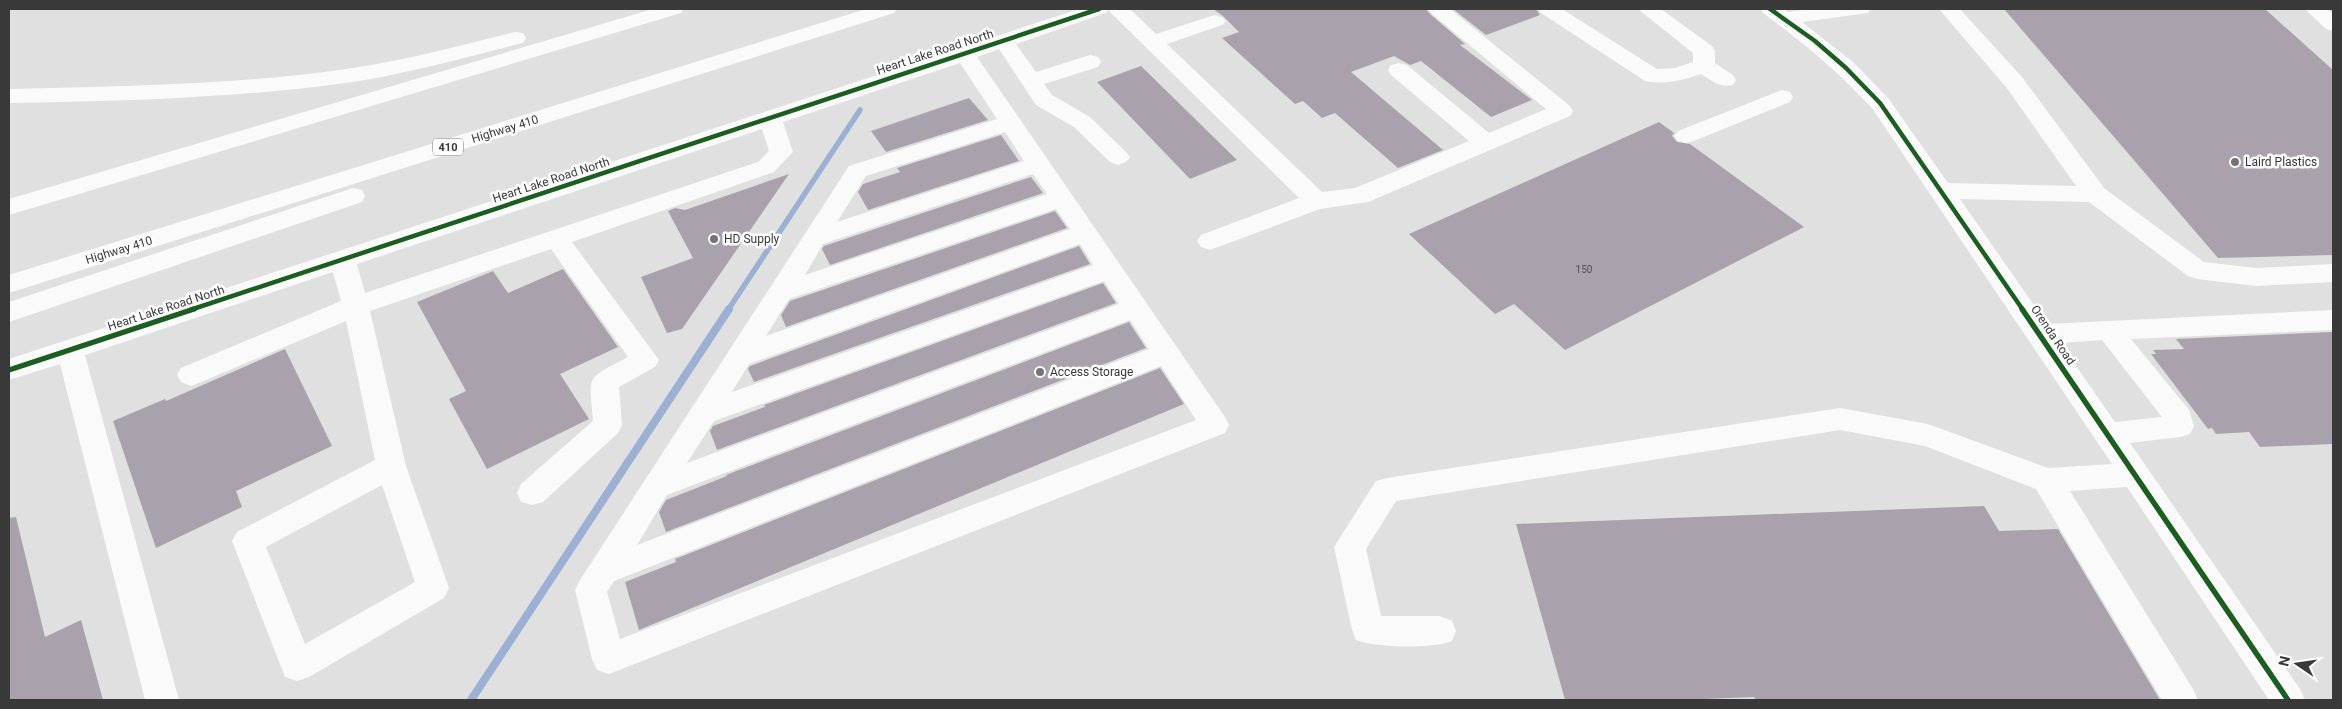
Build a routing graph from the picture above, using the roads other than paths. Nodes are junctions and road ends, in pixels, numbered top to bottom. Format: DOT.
graph roads {
  1 [pos="633,9"];
  2 [pos="674,9"];
  3 [pos="887,9"];
  4 [pos="1099,9"];
  5 [pos="1118,9"];
  6 [pos="1548,9"];
  7 [pos="1648,9"];
  8 [pos="1861,9"];
  9 [pos="1949,9"];
  10 [pos="2314,9"];
  11 [pos="1430,10"];
  12 [pos="1777,14"];
  13 [pos="1215,21"];
  14 [pos="2333,25"];
  15 [pos="1003,40"];
  16 [pos="1152,42"];
  17 [pos="964,53"];
  18 [pos="1090,62"];
  19 [pos="712,65"];
  20 [pos="1704,66"];
  21 [pos="1399,70"];
  22 [pos="1724,80"];
  23 [pos="1032,81"];
  24 [pos="9,96"];
  25 [pos="1782,97"];
  26 [pos="770,118"];
  27 [pos="1010,122"];
  28 [pos="1686,136"];
  29 [pos="1486,143"];
  30 [pos="1118,157"];
  31 [pos="1039,164"];
  32 [pos="1942,191"];
  33 [pos="2095,194"];
  34 [pos="1062,198"];
  35 [pos="1316,201"];
  36 [pos="9,207"];
  37 [pos="1085,233"];
  38 [pos="556,238"];
  39 [pos="815,238"];
  40 [pos="1210,241"];
  41 [pos="343,261"];
  42 [pos="1109,269"];
  43 [pos="2333,273"];
  44 [pos="9,284"];
  45 [pos="781,292"];
  46 [pos="356,306"];
  47 [pos="1136,308"];
  48 [pos="9,312"];
  49 [pos="2333,320"];
  50 [pos="2109,330"];
  51 [pos="2040,334"];
  52 [pos="70,350"];
  53 [pos="1166,353"];
  54 [pos="741,356"];
  55 [pos="9,370"];
  56 [pos="191,375"];
  57 [pos="706,412"];
  58 [pos="2108,434"];
  59 [pos="391,466"];
  60 [pos="2135,475"];
  61 [pos="2047,480"];
  62 [pos="659,486"];
  63 [pos="532,493"];
  64 [pos="604,571"];
  65 [pos="1440,631"];
  66 [pos="162,700"];
  67 [pos="2181,700"];
  68 [pos="2288,700"];
  1 -- 24 [label="main road"];
  2 -- 36 [label="main road"];
  3 -- 19 [label="main road, Highway 410 / 410"];
  4 -- 15 [label="main road, Heart Lake Road North"];
  5 -- 16 [label="main road"];
  6 -- 20 [label="main road"];
  7 -- 20 [label="main road"];
  8 -- 12 [label="main road"];
  9 -- 33 [label="main road"];
  10 -- 14 [label="main road"];
  11 -- 29 [label="main road"];
  12 -- 32 [label="main road, Orenda Road"];
  13 -- 16 [label="main road"];
  15 -- 17 [label="main road, Heart Lake Road North"];
  15 -- 23 [label="main road"];
  16 -- 35 [label="main road"];
  17 -- 26 [label="main road, Heart Lake Road North"];
  17 -- 27 [label="main road"];
  18 -- 23 [label="main road"];
  19 -- 44 [label="main road, Highway 410 / 410"];
  19 -- 48 [label="main road"];
  20 -- 22 [label="main road"];
  21 -- 29 [label="main road"];
  23 -- 30 [label="main road"];
  25 -- 28 [label="main road"];
  26 -- 38 [label="main road"];
  26 -- 41 [label="main road, Heart Lake Road North"];
  27 -- 31 [label="main road"];
  27 -- 39 [label="main road"];
  29 -- 35 [label="main road"];
  31 -- 34 [label="main road"];
  31 -- 39 [label="main road"];
  32 -- 33 [label="main road"];
  32 -- 51 [label="main road, Orenda Road"];
  33 -- 43 [label="main road"];
  34 -- 37 [label="main road"];
  34 -- 45 [label="main road"];
  35 -- 40 [label="main road"];
  37 -- 42 [label="main road"];
  37 -- 54 [label="main road"];
  38 -- 46 [label="main road"];
  38 -- 63 [label="main road"];
  39 -- 45 [label="main road"];
  41 -- 46 [label="main road"];
  41 -- 52 [label="main road, Heart Lake Road North"];
  42 -- 47 [label="main road"];
  42 -- 57 [label="main road"];
  45 -- 54 [label="main road"];
  46 -- 56 [label="main road"];
  46 -- 59 [label="main road"];
  47 -- 53 [label="main road"];
  47 -- 62 [label="main road"];
  49 -- 50 [label="main road"];
  50 -- 51 [label="main road"];
  50 -- 58 [label="main road"];
  51 -- 58 [label="main road, Orenda Road"];
  52 -- 55 [label="main road, Heart Lake Road North"];
  52 -- 66 [label="main road"];
  53 -- 64 [label="main road"];
  53 -- 64 [label="main road"];
  54 -- 57 [label="main road"];
  57 -- 62 [label="main road"];
  58 -- 60 [label="main road, Orenda Road"];
  59 -- 59 [label="main road"];
  60 -- 61 [label="main road"];
  60 -- 68 [label="main road, Orenda Road"];
  61 -- 65 [label="main road"];
  61 -- 67 [label="main road"];
  62 -- 64 [label="main road"];
}
